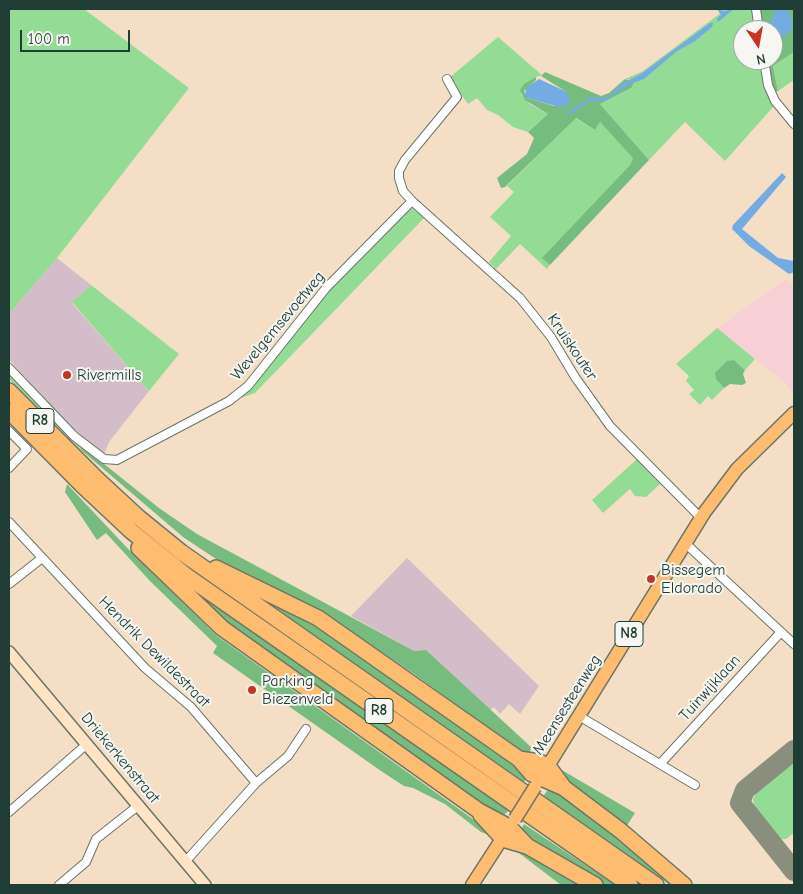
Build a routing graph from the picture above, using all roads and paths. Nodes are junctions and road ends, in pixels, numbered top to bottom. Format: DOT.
graph roads {
  1 [pos="766,70"];
  2 [pos="447,79"];
  3 [pos="794,124"];
  4 [pos="412,201"];
  5 [pos="9,368"];
  6 [pos="9,391"];
  7 [pos="9,411"];
  8 [pos="794,413"];
  9 [pos="9,431"];
  10 [pos="9,468"];
  11 [pos="702,516"];
  12 [pos="9,522"];
  13 [pos="131,531"];
  14 [pos="685,543"];
  15 [pos="180,552"];
  16 [pos="42,558"];
  17 [pos="9,584"];
  18 [pos="781,632"];
  19 [pos="794,644"];
  20 [pos="9,652"];
  21 [pos="579,716"];
  22 [pos="306,729"];
  23 [pos="87,744"];
  24 [pos="660,764"];
  25 [pos="541,777"];
  26 [pos="256,783"];
  27 [pos="695,785"];
  28 [pos="139,805"];
  29 [pos="9,812"];
  30 [pos="509,828"];
  31 [pos="186,862"];
  32 [pos="59,885"];
  33 [pos="205,885"];
  34 [pos="472,885"];
  35 [pos="595,885"];
  36 [pos="630,885"];
  37 [pos="656,885"];
  38 [pos="684,885"];
  1 -- 3 [label="street"];
  2 -- 4 [label="street, Kruiskouter"];
  4 -- 5 [label="street, Wevelgemsevoetweg"];
  4 -- 11 [label="street, Kruiskouter"];
  6 -- 15 [label="highway, R8"];
  7 -- 13 [label="highway, R8"];
  8 -- 11 [label="main road, N8"];
  9 -- 10 [label="street"];
  11 -- 14 [label="main road, Meensesteenweg / N8"];
  12 -- 16 [label="street, Hendrik Dewildestraat"];
  13 -- 30 [label="highway"];
  13 -- 36 [label="highway, R8"];
  14 -- 18 [label="street"];
  14 -- 21 [label="main road, Meensesteenweg / N8"];
  15 -- 25 [label="highway"];
  15 -- 37 [label="highway, R8"];
  16 -- 17 [label="street"];
  16 -- 26 [label="street, Hendrik Dewildestraat"];
  18 -- 19 [label="street"];
  18 -- 24 [label="street, Tuinwijklaan"];
  20 -- 23 [label="street, Driekerkenstraat"];
  21 -- 24 [label="street"];
  21 -- 25 [label="main road, Meensesteenweg / N8"];
  22 -- 26 [label="street"];
  23 -- 28 [label="street, Driekerkenstraat"];
  23 -- 29 [label="street"];
  24 -- 27 [label="street"];
  25 -- 30 [label="main road, Meensesteenweg / N8, bridge"];
  25 -- 38 [label="highway"];
  26 -- 31 [label="street"];
  28 -- 31 [label="street, Driekerkenstraat"];
  28 -- 32 [label="street"];
  30 -- 34 [label="main road, Meensesteenweg / N8"];
  30 -- 35 [label="highway"];
  31 -- 33 [label="street, Driekerkenstraat"];
}
